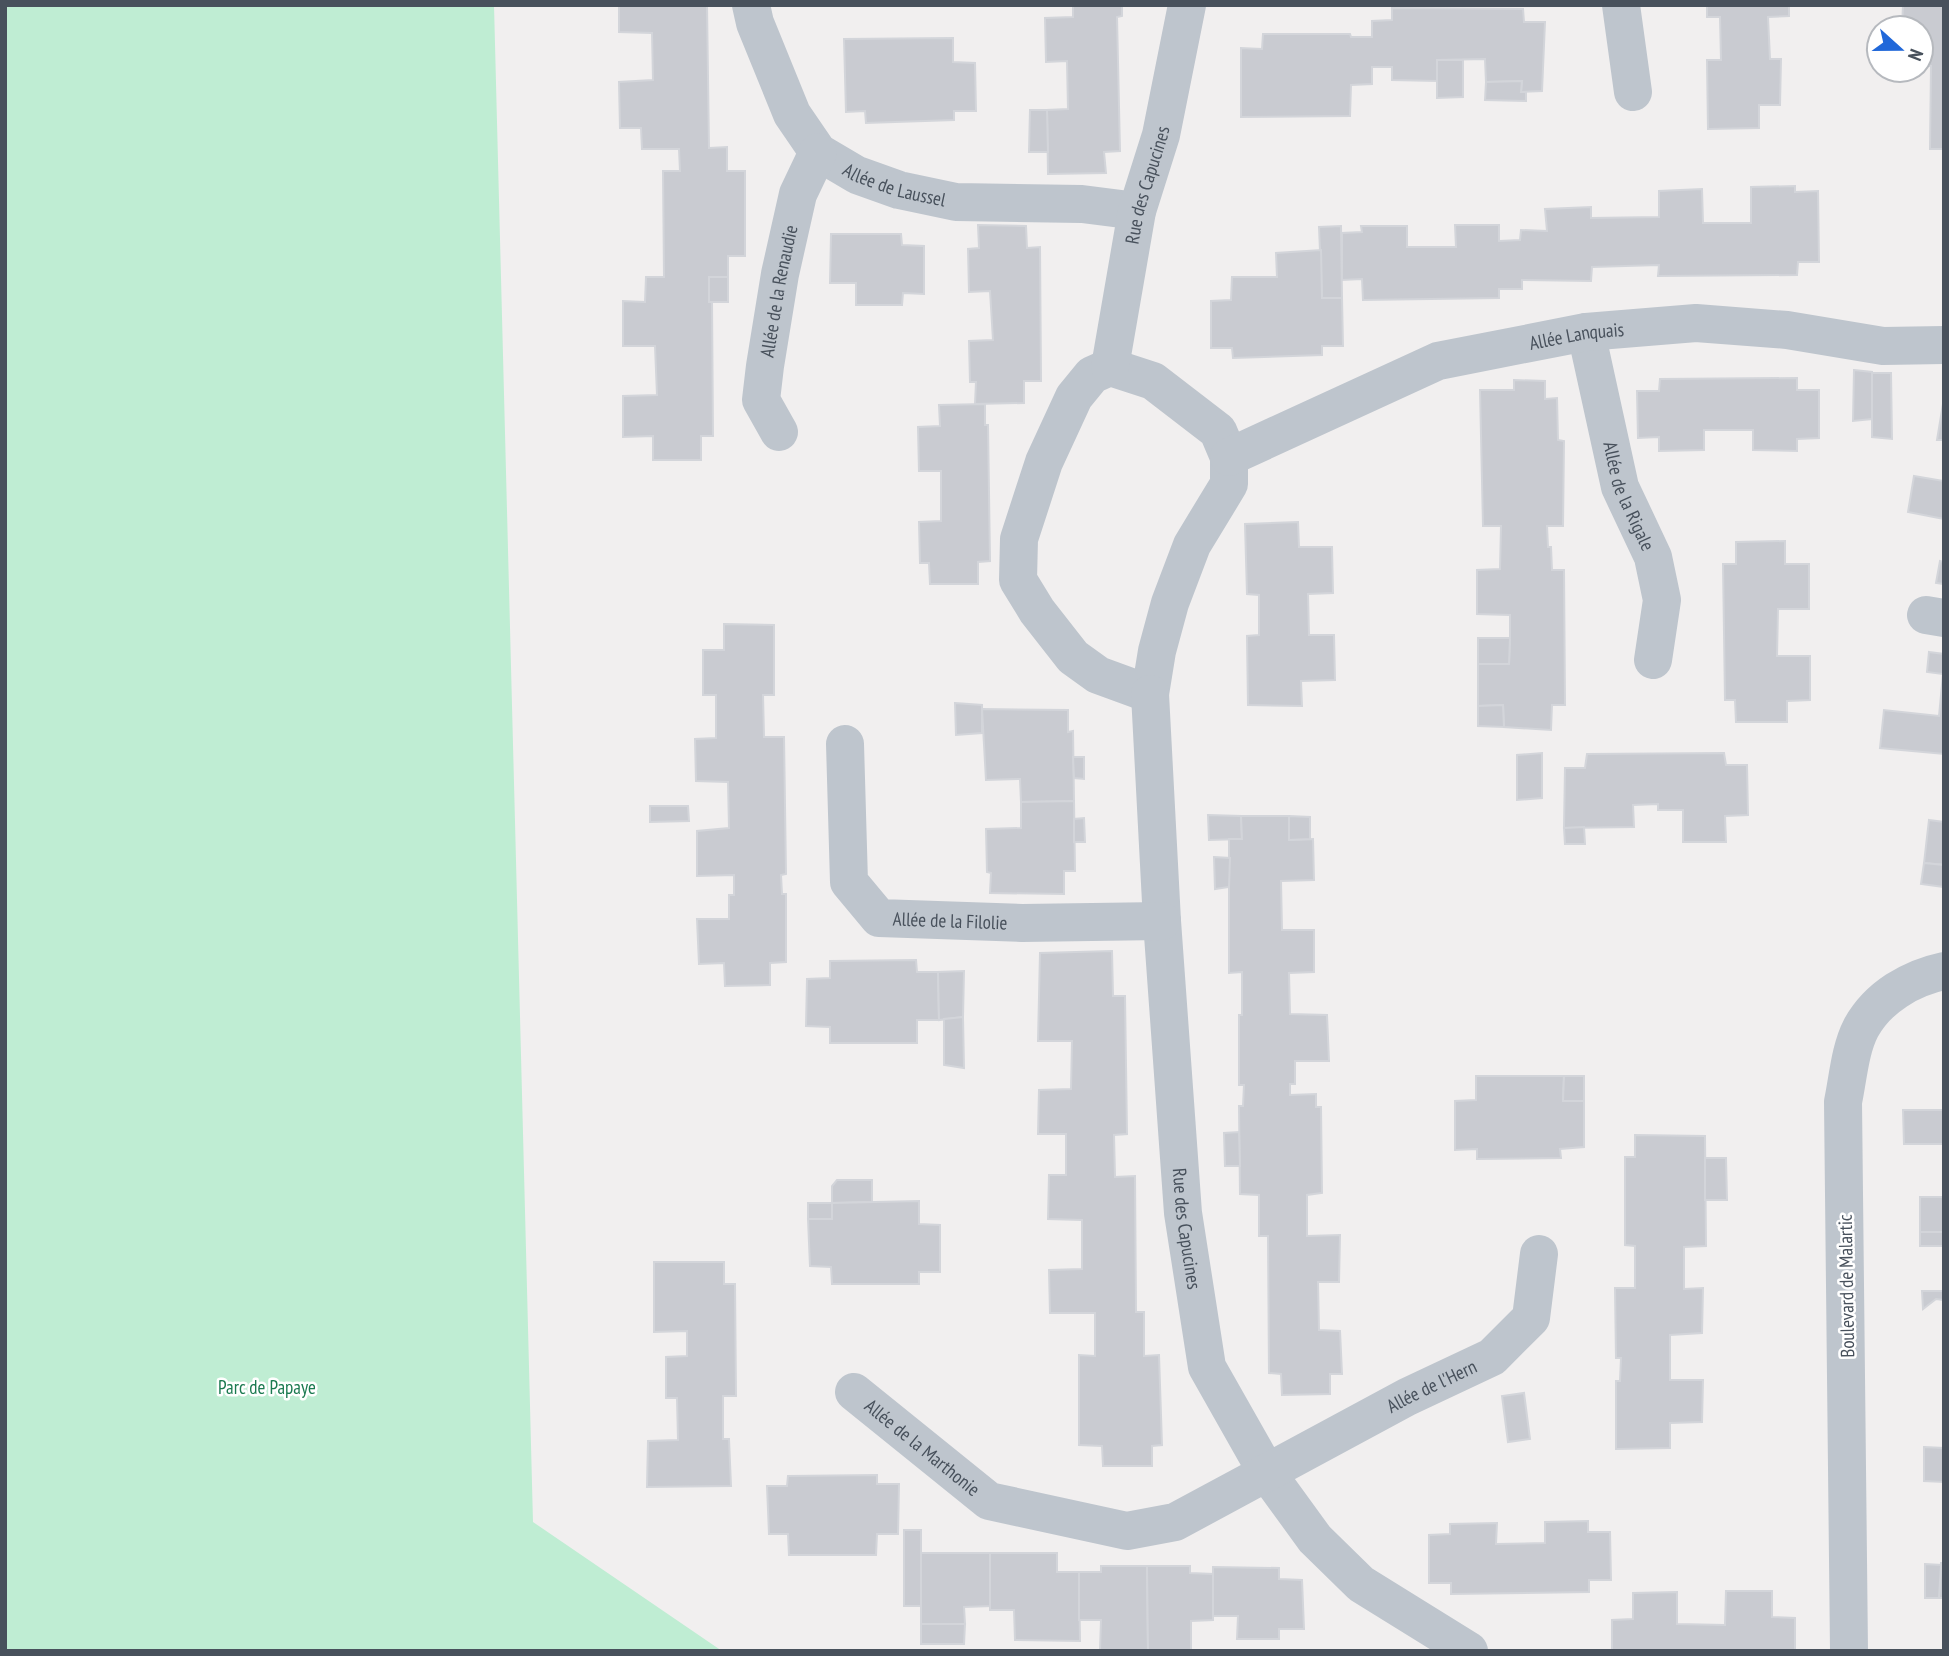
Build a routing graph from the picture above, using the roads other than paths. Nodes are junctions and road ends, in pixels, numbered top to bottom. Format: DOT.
graph roads {
  1 [pos="751,5"];
  2 [pos="1187,5"];
  3 [pos="1621,5"];
  4 [pos="1633,92"];
  5 [pos="818,152"];
  6 [pos="1137,211"];
  7 [pos="1586,332"];
  8 [pos="1944,345"];
  9 [pos="1110,368"];
  10 [pos="779,432"];
  11 [pos="1229,457"];
  12 [pos="1653,660"];
  13 [pos="1150,694"];
  14 [pos="845,744"];
  15 [pos="1162,921"];
  16 [pos="1944,971"];
  17 [pos="1539,1254"];
  18 [pos="854,1392"];
  19 [pos="1267,1473"];
  20 [pos="1461,1649"];
  21 [pos="1849,1651"];
  1 -- 5 [label="street, Allée de Laussel"];
  2 -- 6 [label="street, Rue des Capucines"];
  3 -- 4 [label="street"];
  5 -- 6 [label="street, Allée de Laussel"];
  5 -- 10 [label="street, Allée de la Renaudie"];
  6 -- 9 [label="street, Rue des Capucines"];
  7 -- 8 [label="street, Allée Lanquais"];
  7 -- 11 [label="street, Allée Lanquais"];
  7 -- 12 [label="street, Allée de la Rigale"];
  9 -- 11 [label="street"];
  9 -- 13 [label="street"];
  11 -- 13 [label="street, Rue des Capucines"];
  13 -- 15 [label="street, Rue des Capucines"];
  14 -- 15 [label="street, Allée de la Filolie"];
  15 -- 19 [label="street, Rue des Capucines"];
  16 -- 21 [label="street, Boulevard de Malartic"];
  17 -- 19 [label="street, Allée de l'Hern"];
  18 -- 19 [label="street, Allée de la Marthonie"];
  19 -- 20 [label="street, Rue des Capucines"];
}
